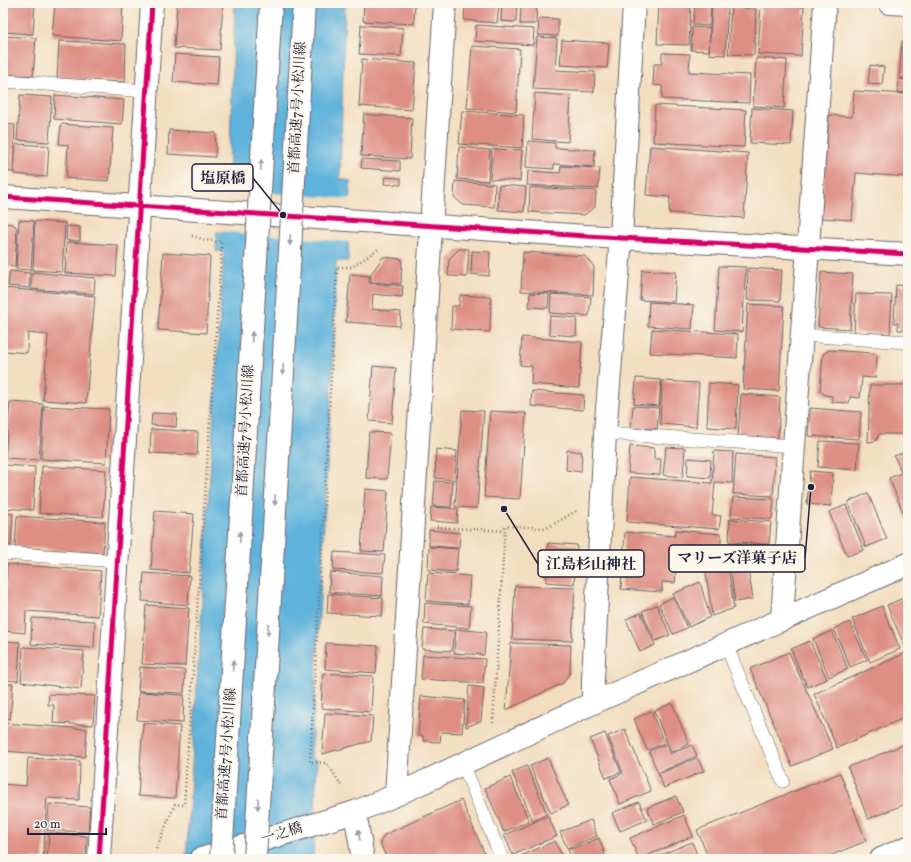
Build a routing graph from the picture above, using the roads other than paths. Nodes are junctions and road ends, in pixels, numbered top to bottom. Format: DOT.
graph roads {
  1 [pos="152,3"];
  2 [pos="271,3"];
  3 [pos="304,3"];
  4 [pos="445,3"];
  5 [pos="634,3"];
  6 [pos="825,3"];
  7 [pos="889,3"];
  8 [pos="908,4"];
  9 [pos="3,81"];
  10 [pos="147,91"];
  11 [pos="3,197"];
  12 [pos="140,206"];
  13 [pos="431,226"];
  14 [pos="621,238"];
  15 [pos="808,248"];
  16 [pos="908,254"];
  17 [pos="802,335"];
  18 [pos="908,342"];
  19 [pos="605,433"];
  20 [pos="795,446"];
  21 [pos="3,553"];
  22 [pos="118,561"];
  23 [pos="908,564"];
  24 [pos="782,618"];
  25 [pos="726,645"];
  26 [pos="593,703"];
  27 [pos="463,764"];
  28 [pos="783,781"];
  29 [pos="396,795"];
  30 [pos="354,812"];
  31 [pos="908,847"];
  32 [pos="99,859"];
  33 [pos="201,859"];
  34 [pos="221,859"];
  35 [pos="255,859"];
  36 [pos="363,859"];
  37 [pos="502,859"];
  38 [pos="881,859"];
  1 -- 10 [label="main road"];
  34 -- 2 [label="main road, 首都高速7号小松川線, one-way, bridge"];
  3 -- 35 [label="main road, 首都高速7号小松川線, one-way, bridge"];
  4 -- 13 [label="main road"];
  5 -- 14 [label="main road"];
  6 -- 15 [label="main road"];
  7 -- 8 [label="main road"];
  9 -- 10 [label="lane"];
  10 -- 12 [label="main road"];
  11 -- 12 [label="main road"];
  12 -- 13 [label="main road, bridge"];
  12 -- 22 [label="main road"];
  13 -- 14 [label="main road"];
  13 -- 29 [label="main road"];
  14 -- 15 [label="main road"];
  14 -- 19 [label="main road"];
  15 -- 16 [label="main road"];
  15 -- 17 [label="main road"];
  17 -- 18 [label="lane"];
  17 -- 20 [label="main road"];
  19 -- 20 [label="lane"];
  19 -- 26 [label="main road"];
  20 -- 24 [label="main road"];
  21 -- 22 [label="lane"];
  22 -- 32 [label="main road"];
  23 -- 24 [label="main road, 一之橋"];
  24 -- 25 [label="main road, 一之橋"];
  25 -- 26 [label="main road, 一之橋"];
  25 -- 28 [label="lane"];
  26 -- 27 [label="main road, 一之橋"];
  27 -- 29 [label="main road, 一之橋"];
  27 -- 37 [label="lane"];
  29 -- 30 [label="main road, 一之橋"];
  30 -- 33 [label="main road, 一之橋"];
  36 -- 30 [label="main road, one-way"];
  31 -- 38 [label="main road"];
}
